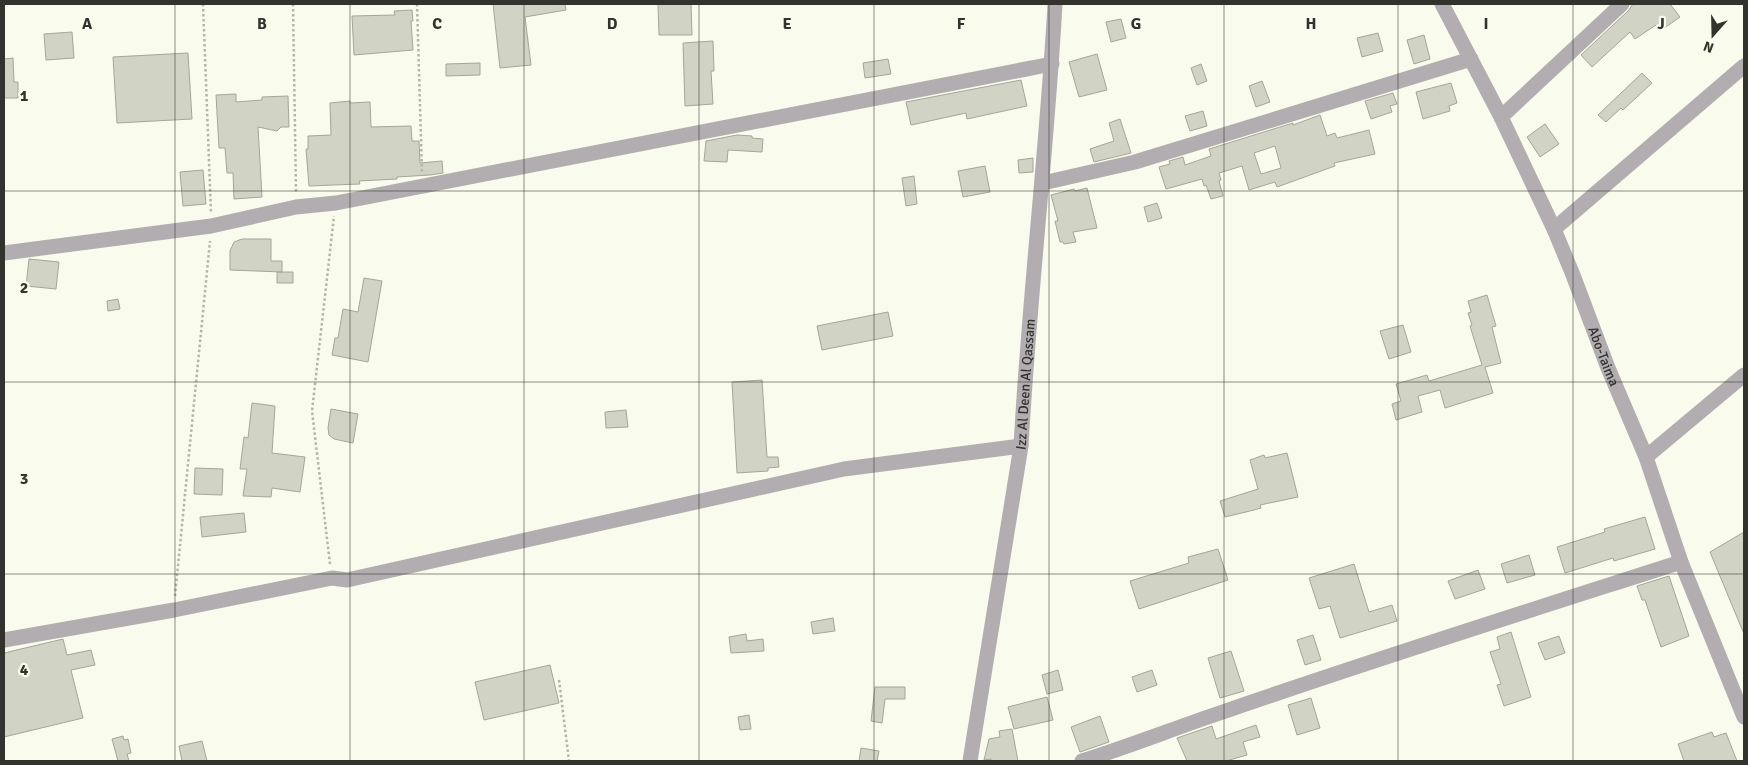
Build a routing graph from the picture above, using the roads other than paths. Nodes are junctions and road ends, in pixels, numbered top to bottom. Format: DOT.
graph roads {
  1 [pos="1055,4"];
  2 [pos="1442,4"];
  3 [pos="1622,4"];
  4 [pos="1471,59"];
  5 [pos="1052,64"];
  6 [pos="1744,66"];
  7 [pos="1501,116"];
  8 [pos="1042,184"];
  9 [pos="1554,229"];
  10 [pos="4,253"];
  11 [pos="1744,375"];
  12 [pos="1022,446"];
  13 [pos="1646,457"];
  14 [pos="1681,562"];
  15 [pos="4,640"];
  16 [pos="1744,715"];
  17 [pos="970,761"];
  18 [pos="1082,761"];
  1 -- 5 [label="street, Izz Al Deen Al Qassam"];
  2 -- 4 [label="street, Abo-Taima"];
  3 -- 7 [label="street"];
  4 -- 7 [label="street, Abo-Taima"];
  4 -- 8 [label="street"];
  5 -- 8 [label="street, Izz Al Deen Al Qassam"];
  5 -- 10 [label="street"];
  6 -- 9 [label="street"];
  7 -- 9 [label="street, Abo-Taima"];
  8 -- 12 [label="street, Izz Al Deen Al Qassam"];
  9 -- 13 [label="street, Abo-Taima"];
  11 -- 13 [label="street"];
  12 -- 15 [label="street"];
  12 -- 17 [label="street, Izz Al Deen Al Qassam"];
  13 -- 14 [label="street, Abo-Taima"];
  14 -- 16 [label="street, Abo-Taima"];
  14 -- 18 [label="street"];
}
